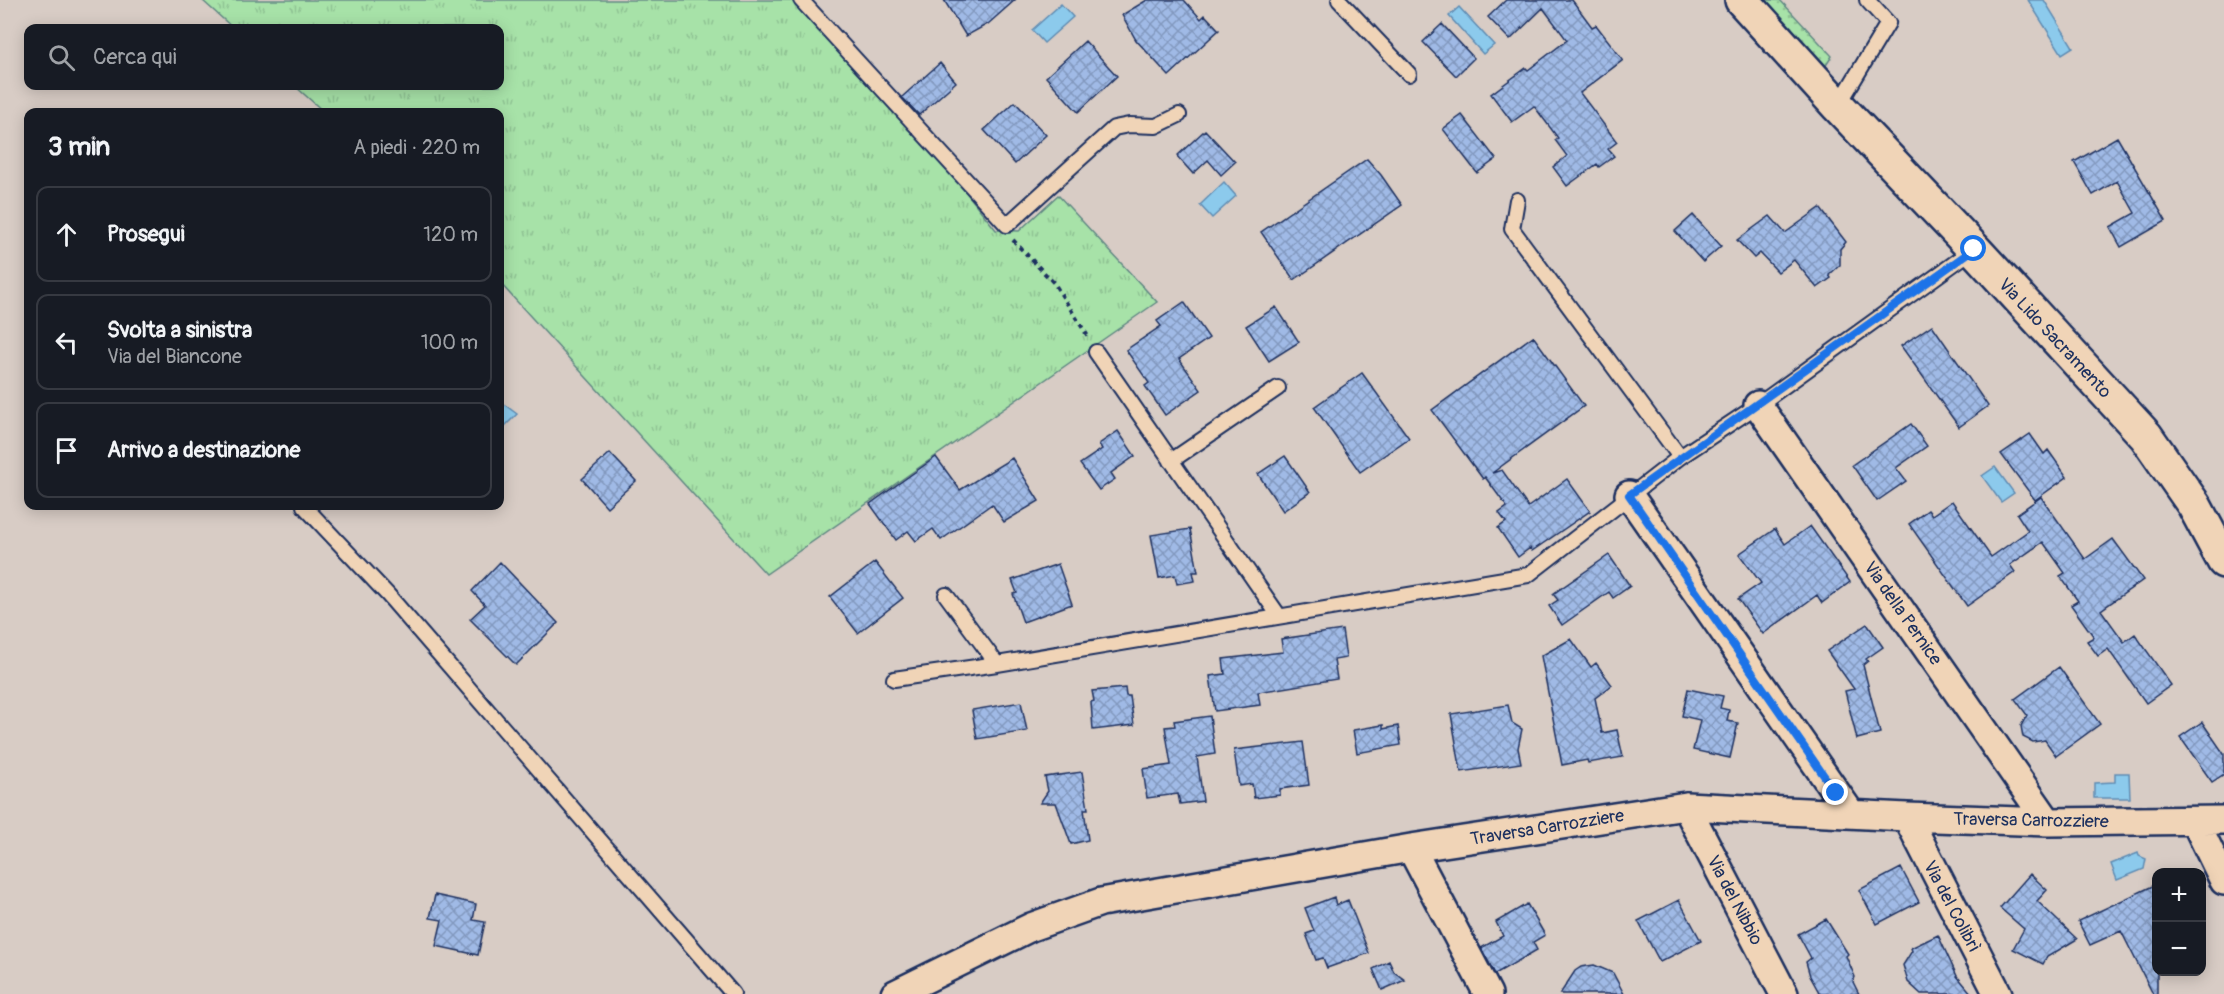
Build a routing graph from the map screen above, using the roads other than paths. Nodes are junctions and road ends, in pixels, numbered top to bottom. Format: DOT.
graph roads {
  1 [pos="801,0"];
  2 [pos="1339,0"];
  3 [pos="1742,0"];
  4 [pos="1867,0"];
  5 [pos="1409,74"];
  6 [pos="1838,106"];
  7 [pos="1179,115"];
  8 [pos="1518,200"];
  9 [pos="1974,249"];
  10 [pos="1096,352"];
  11 [pos="1278,388"];
  12 [pos="1758,405"];
  13 [pos="1680,457"];
  14 [pos="1171,461"];
  15 [pos="1629,495"];
  16 [pos="308,510"];
  17 [pos="2224,561"];
  18 [pos="946,595"];
  19 [pos="1279,616"];
  20 [pos="997,664"];
  21 [pos="894,679"];
  22 [pos="1686,806"];
  23 [pos="1851,814"];
  24 [pos="1907,817"];
  25 [pos="2224,820"];
  26 [pos="2194,821"];
  27 [pos="2048,822"];
  28 [pos="1411,848"];
  29 [pos="2224,881"];
  30 [pos="733,994"];
  31 [pos="895,994"];
  32 [pos="1488,994"];
  33 [pos="1784,994"];
  34 [pos="1998,994"];
  1 -- 7 [label="lane"];
  2 -- 5 [label="lane"];
  3 -- 6 [label="street, Via Lido Sacramento"];
  4 -- 6 [label="lane"];
  6 -- 9 [label="street, Via Lido Sacramento"];
  8 -- 13 [label="lane"];
  9 -- 12 [label="lane"];
  9 -- 17 [label="street, Via Lido Sacramento"];
  10 -- 14 [label="lane"];
  11 -- 14 [label="lane"];
  12 -- 13 [label="lane"];
  12 -- 27 [label="street, Via della Pernice"];
  13 -- 15 [label="lane"];
  14 -- 19 [label="lane"];
  15 -- 19 [label="lane"];
  15 -- 23 [label="street"];
  16 -- 30 [label="lane"];
  18 -- 20 [label="lane"];
  19 -- 20 [label="lane"];
  20 -- 21 [label="lane"];
  22 -- 23 [label="street, Traversa Carrozziere"];
  22 -- 28 [label="street, Traversa Carrozziere"];
  22 -- 33 [label="street, Via del Nibbio"];
  23 -- 24 [label="street, Traversa Carrozziere"];
  24 -- 27 [label="street, Traversa Carrozziere"];
  24 -- 34 [label="street, Via del Colibrì"];
  25 -- 26 [label="street, Traversa Carrozziere"];
  26 -- 27 [label="street, Traversa Carrozziere"];
  26 -- 29 [label="street"];
  28 -- 31 [label="street, Traversa Carrozziere"];
  28 -- 32 [label="street"];
}
